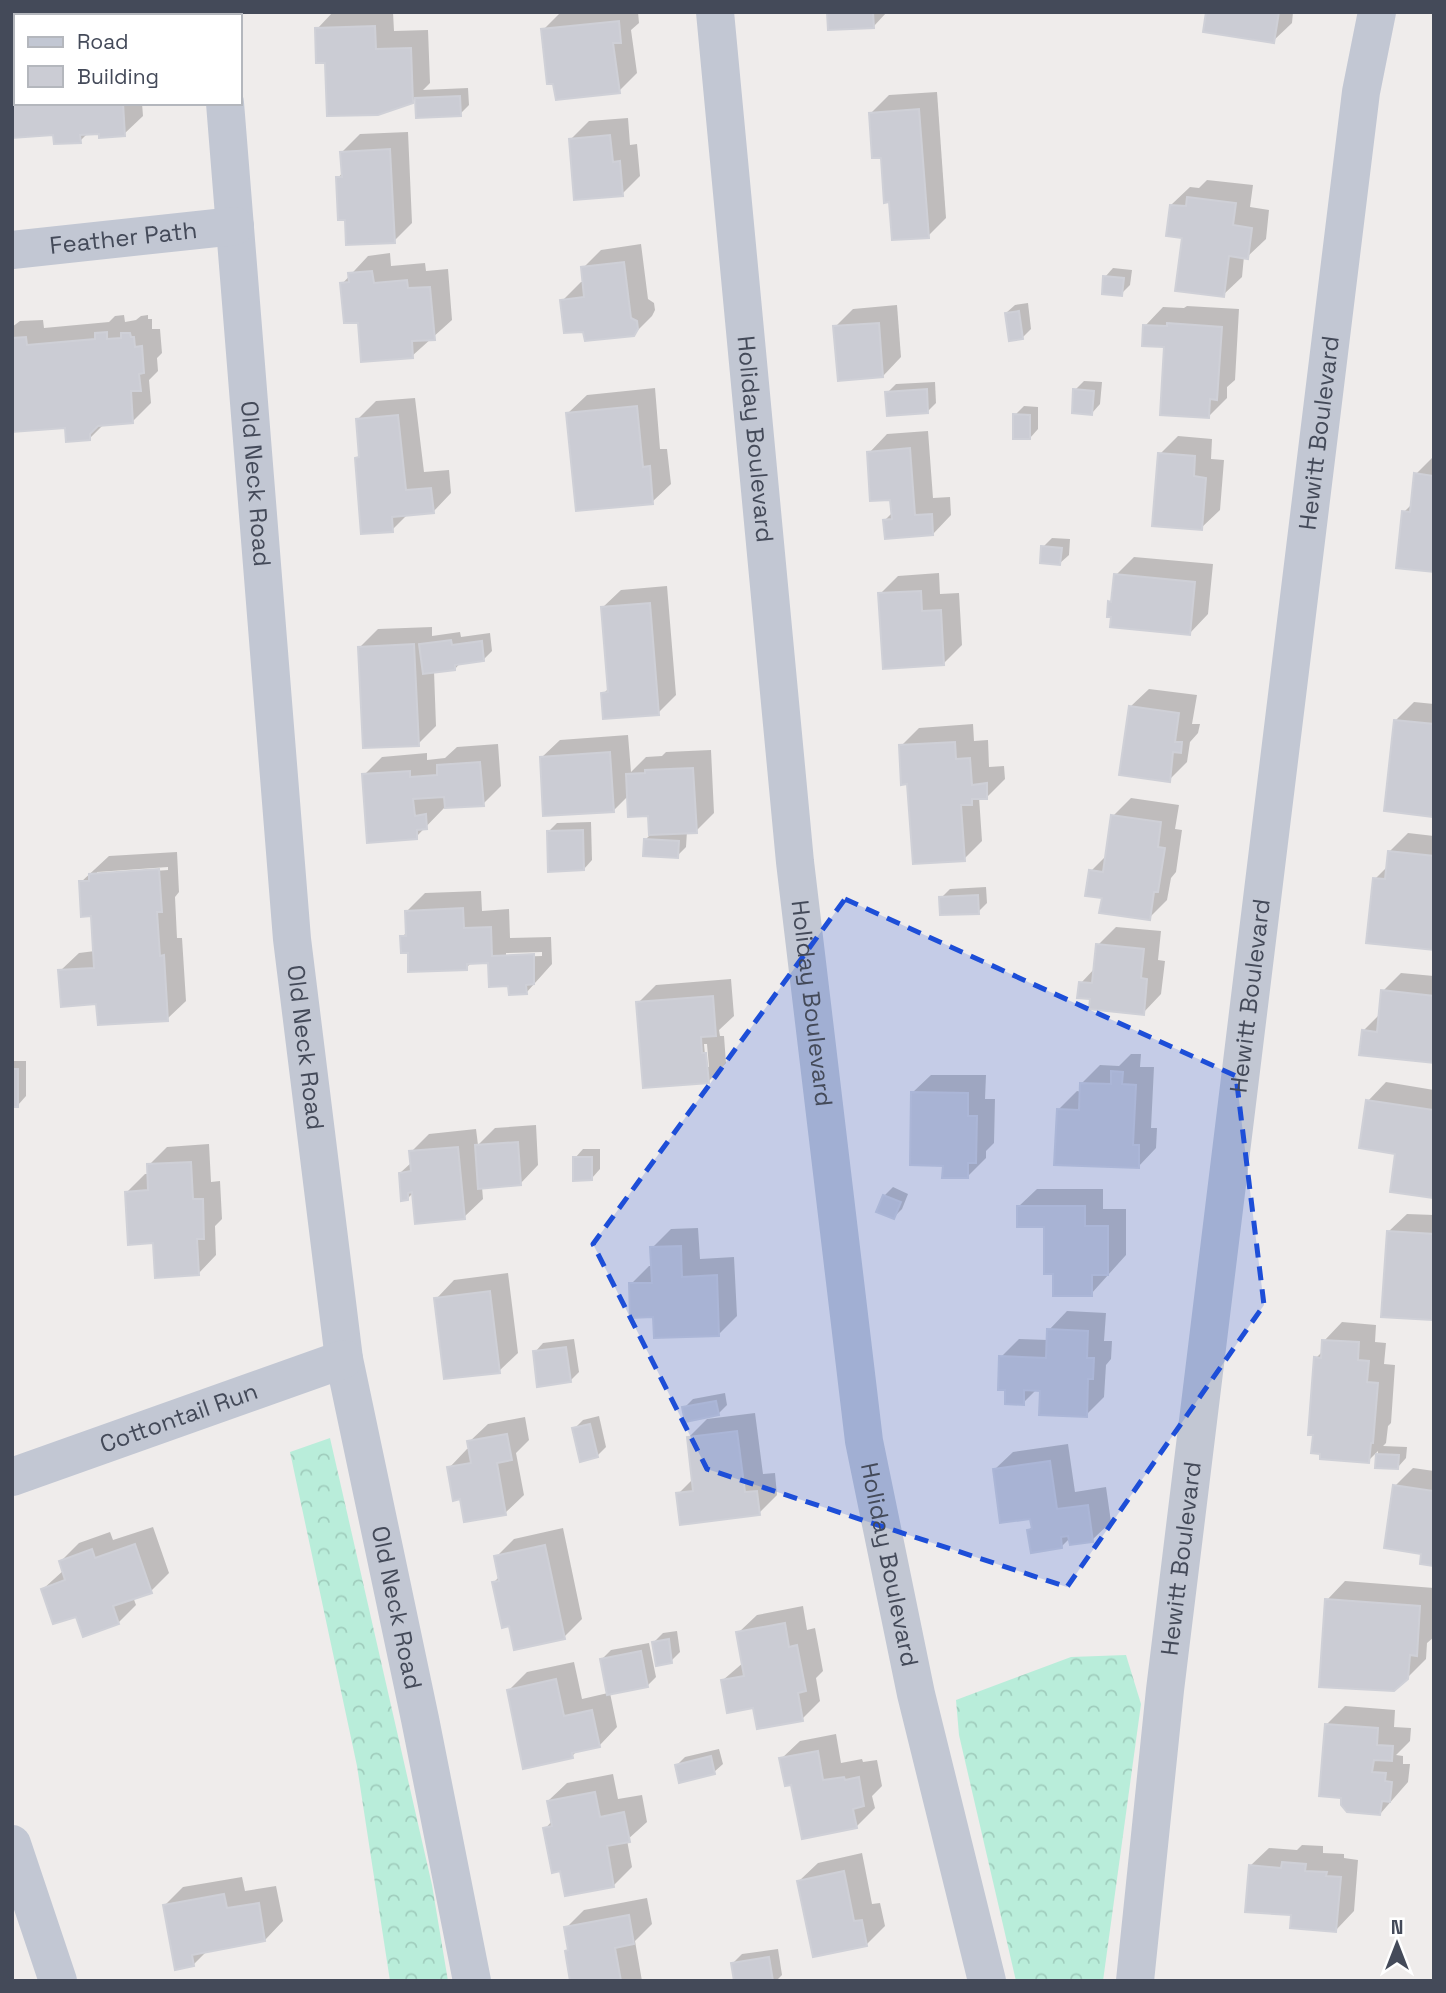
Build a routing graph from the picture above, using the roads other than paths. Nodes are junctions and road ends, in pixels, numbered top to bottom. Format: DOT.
graph roads {
  1 [pos="715,12"];
  2 [pos="1377,12"];
  3 [pos="225,105"];
  4 [pos="235,226"];
  5 [pos="12,250"];
  6 [pos="344,1359"];
  7 [pos="12,1477"];
  8 [pos="12,1844"];
  9 [pos="58,1981"];
  10 [pos="472,1981"];
  11 [pos="987,1981"];
  12 [pos="1135,1981"];
  1 -- 11 [label="street, Holiday Boulevard"];
  2 -- 12 [label="street, Hewitt Boulevard"];
  3 -- 4 [label="street, Old Neck Road"];
  4 -- 5 [label="street, Feather Path"];
  4 -- 6 [label="street, Old Neck Road"];
  6 -- 7 [label="street, Cottontail Run"];
  6 -- 10 [label="street, Old Neck Road"];
  8 -- 9 [label="street"];
}
